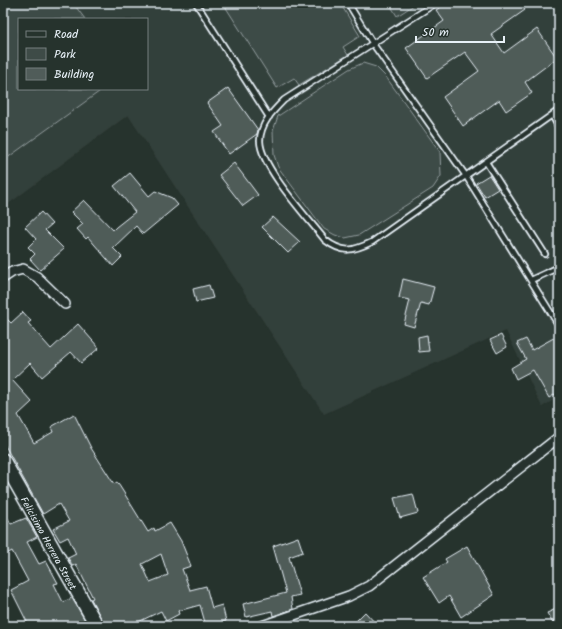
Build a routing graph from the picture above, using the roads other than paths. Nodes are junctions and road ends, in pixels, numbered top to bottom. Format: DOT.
graph roads {
  1 [pos="196,3"];
  2 [pos="348,3"];
  3 [pos="436,3"];
  4 [pos="373,44"];
  5 [pos="559,110"];
  6 [pos="552,115"];
  7 [pos="269,117"];
  8 [pos="559,128"];
  9 [pos="486,162"];
  10 [pos="466,176"];
  11 [pos="545,254"];
  12 [pos="559,267"];
  13 [pos="3,278"];
  14 [pos="531,280"];
  15 [pos="65,304"];
  16 [pos="559,326"];
  17 [pos="559,437"];
  18 [pos="3,460"];
  19 [pos="97,626"];
  20 [pos="262,626"];
  1 -- 7 [label="lane"];
  2 -- 4 [label="lane"];
  3 -- 4 [label="lane"];
  4 -- 7 [label="lane"];
  4 -- 10 [label="lane"];
  5 -- 6 [label="lane"];
  6 -- 8 [label="lane"];
  6 -- 9 [label="lane"];
  7 -- 10 [label="lane"];
  9 -- 10 [label="lane"];
  9 -- 11 [label="lane"];
  10 -- 14 [label="lane"];
  12 -- 14 [label="lane"];
  13 -- 15 [label="street"];
  14 -- 16 [label="lane"];
  17 -- 20 [label="street"];
  18 -- 19 [label="street, Felicisimo Herrera Street"];
}
